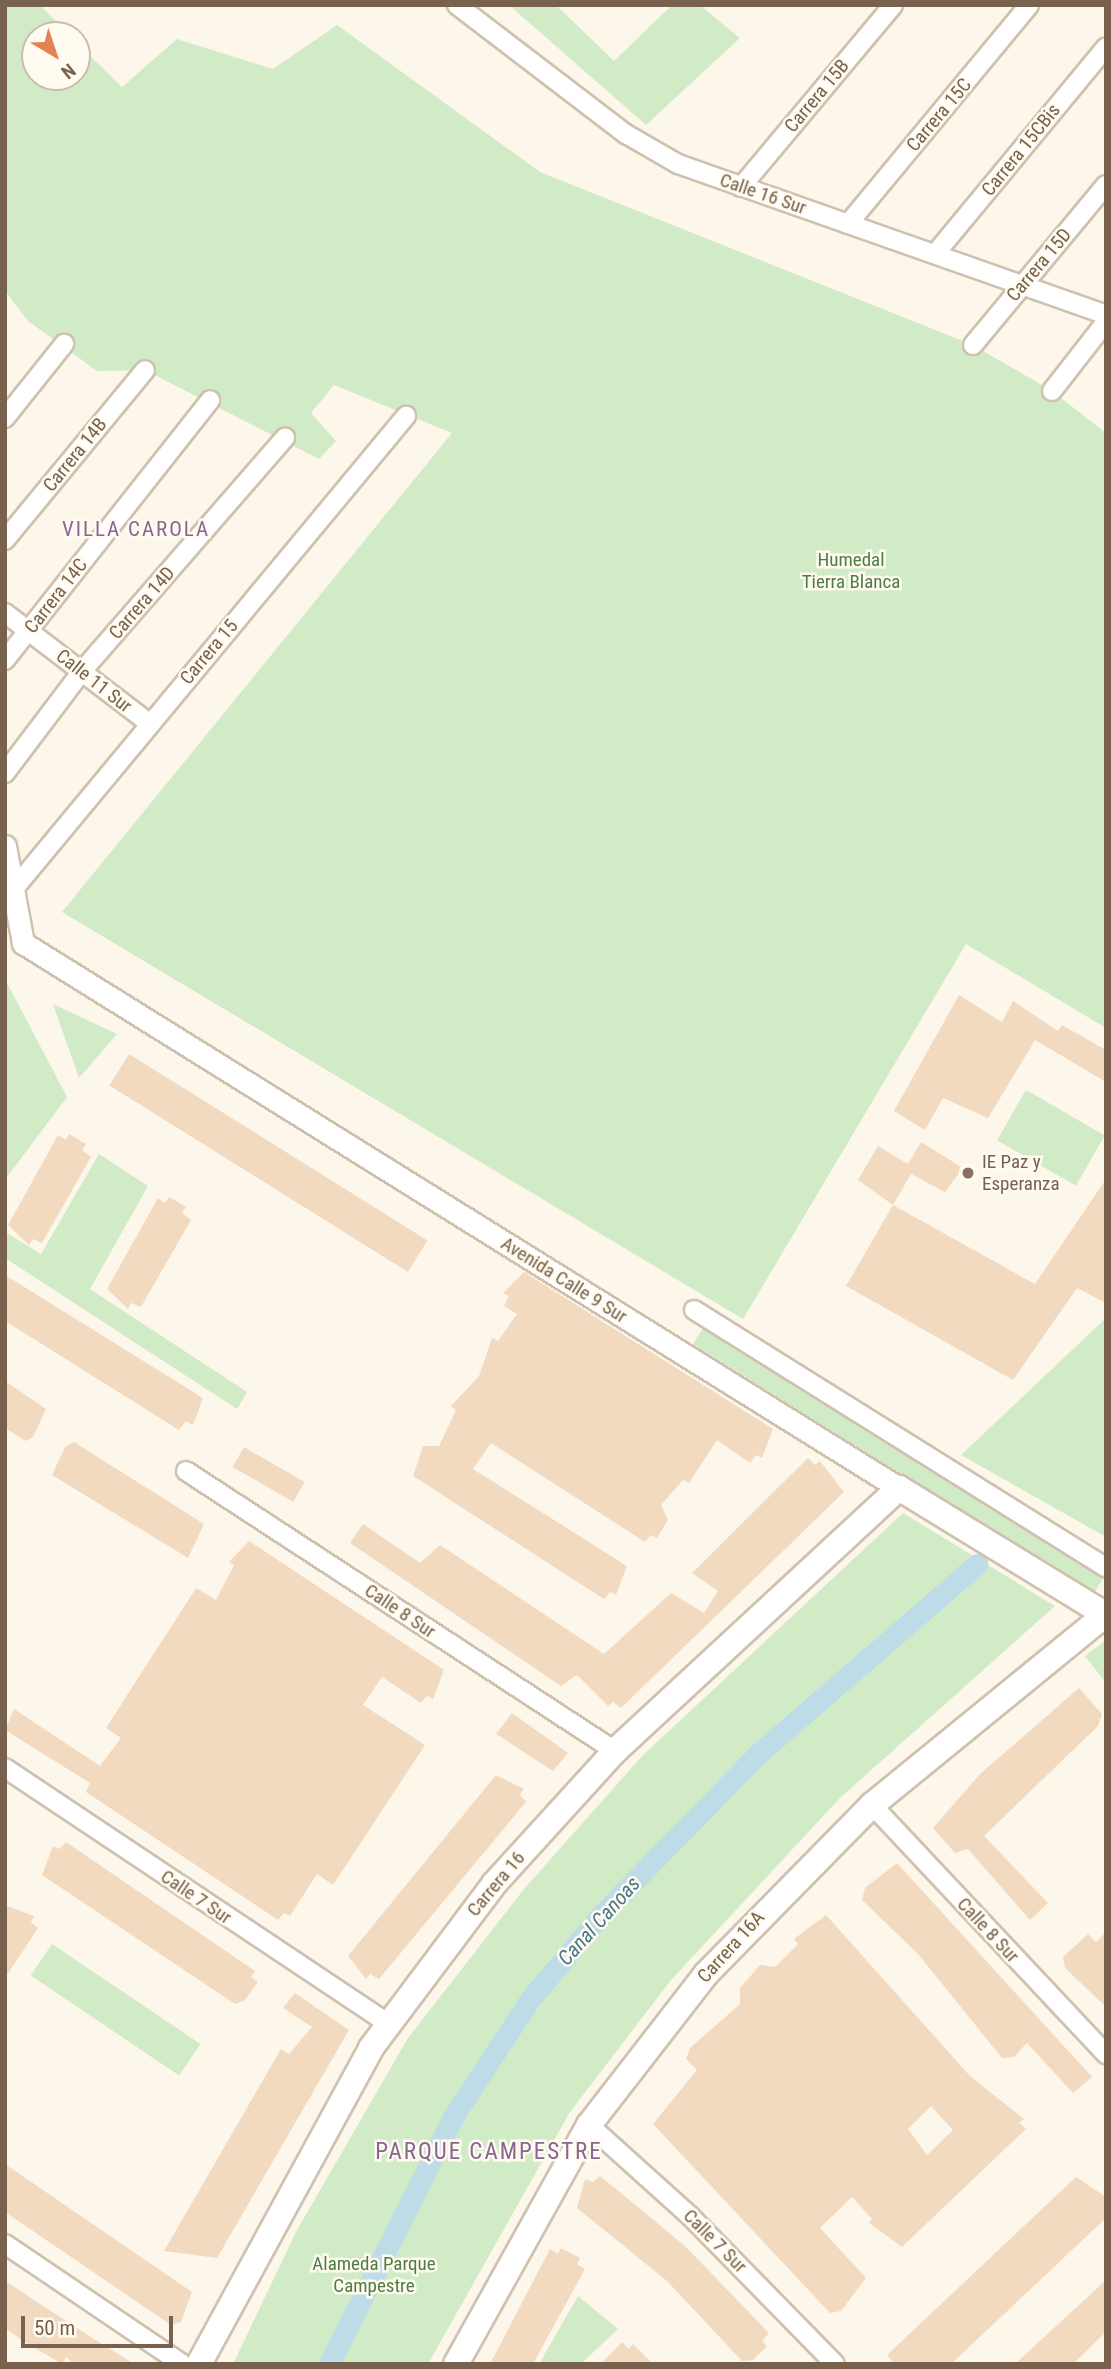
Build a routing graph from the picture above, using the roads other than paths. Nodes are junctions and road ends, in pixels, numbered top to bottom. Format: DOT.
graph roads {
  1 [pos="457,5"];
  2 [pos="893,5"];
  3 [pos="1030,5"];
  4 [pos="1106,47"];
  5 [pos="1106,185"];
  6 [pos="741,187"];
  7 [pos="848,224"];
  8 [pos="935,254"];
  9 [pos="1021,286"];
  10 [pos="1106,315"];
  11 [pos="1106,322"];
  12 [pos="64,344"];
  13 [pos="973,345"];
  14 [pos="145,370"];
  15 [pos="1052,391"];
  16 [pos="210,400"];
  17 [pos="406,415"];
  18 [pos="5,418"];
  19 [pos="285,438"];
  20 [pos="5,540"];
  21 [pos="5,613"];
  22 [pos="29,630"];
  23 [pos="5,660"];
  24 [pos="83,670"];
  25 [pos="149,723"];
  26 [pos="5,772"];
  27 [pos="5,846"];
  28 [pos="13,890"];
  29 [pos="694,1310"];
  30 [pos="186,1471"];
  31 [pos="899,1488"];
  32 [pos="1106,1567"];
  33 [pos="1106,1615"];
  34 [pos="615,1751"];
  35 [pos="5,1769"];
  36 [pos="872,1805"];
  37 [pos="388,2023"];
  38 [pos="1106,2054"];
  39 [pos="589,2126"];
  40 [pos="5,2244"];
  41 [pos="182,2364"];
  42 [pos="199,2364"];
  43 [pos="456,2364"];
  44 [pos="835,2364"];
  1 -- 6 [label="street, Calle 16 Sur"];
  2 -- 6 [label="street, Carrera 15B"];
  3 -- 7 [label="street, Carrera 15C"];
  4 -- 8 [label="street, Carrera 15CBis"];
  5 -- 9 [label="street, Carrera 15D"];
  6 -- 7 [label="street, Calle 16 Sur"];
  7 -- 8 [label="street, Calle 16 Sur"];
  8 -- 9 [label="street, Calle 16 Sur"];
  9 -- 10 [label="street, Calle 16 Sur"];
  9 -- 13 [label="street, Carrera 15D"];
  11 -- 15 [label="street"];
  12 -- 18 [label="street"];
  14 -- 20 [label="street, Carrera 14B"];
  16 -- 22 [label="street, Carrera 14C"];
  17 -- 25 [label="street, Carrera 15"];
  19 -- 24 [label="street, Carrera 14D"];
  21 -- 22 [label="street, Calle 11 Sur"];
  22 -- 23 [label="street, Carrera 14C"];
  22 -- 24 [label="street, Calle 11 Sur"];
  24 -- 25 [label="street, Calle 11 Sur"];
  24 -- 26 [label="street, Carrera 14D"];
  25 -- 28 [label="street, Carrera 15"];
  27 -- 28 [label="street"];
  28 -- 31 [label="street, Avenida Calle 9 Sur"];
  29 -- 32 [label="street"];
  30 -- 34 [label="street, Calle 8 Sur"];
  31 -- 33 [label="main road, Avenida Calle 9 Sur"];
  31 -- 34 [label="main road, Carrera 16"];
  33 -- 36 [label="main road, Carrera 16A"];
  34 -- 37 [label="main road, Carrera 16"];
  35 -- 37 [label="street, Calle 7 Sur"];
  36 -- 38 [label="street, Calle 8 Sur"];
  36 -- 39 [label="main road, Carrera 16A"];
  37 -- 42 [label="main road, Carrera 16"];
  39 -- 43 [label="main road, Carrera 16A"];
  39 -- 44 [label="street, Calle 7 Sur"];
  40 -- 41 [label="street"];
}
